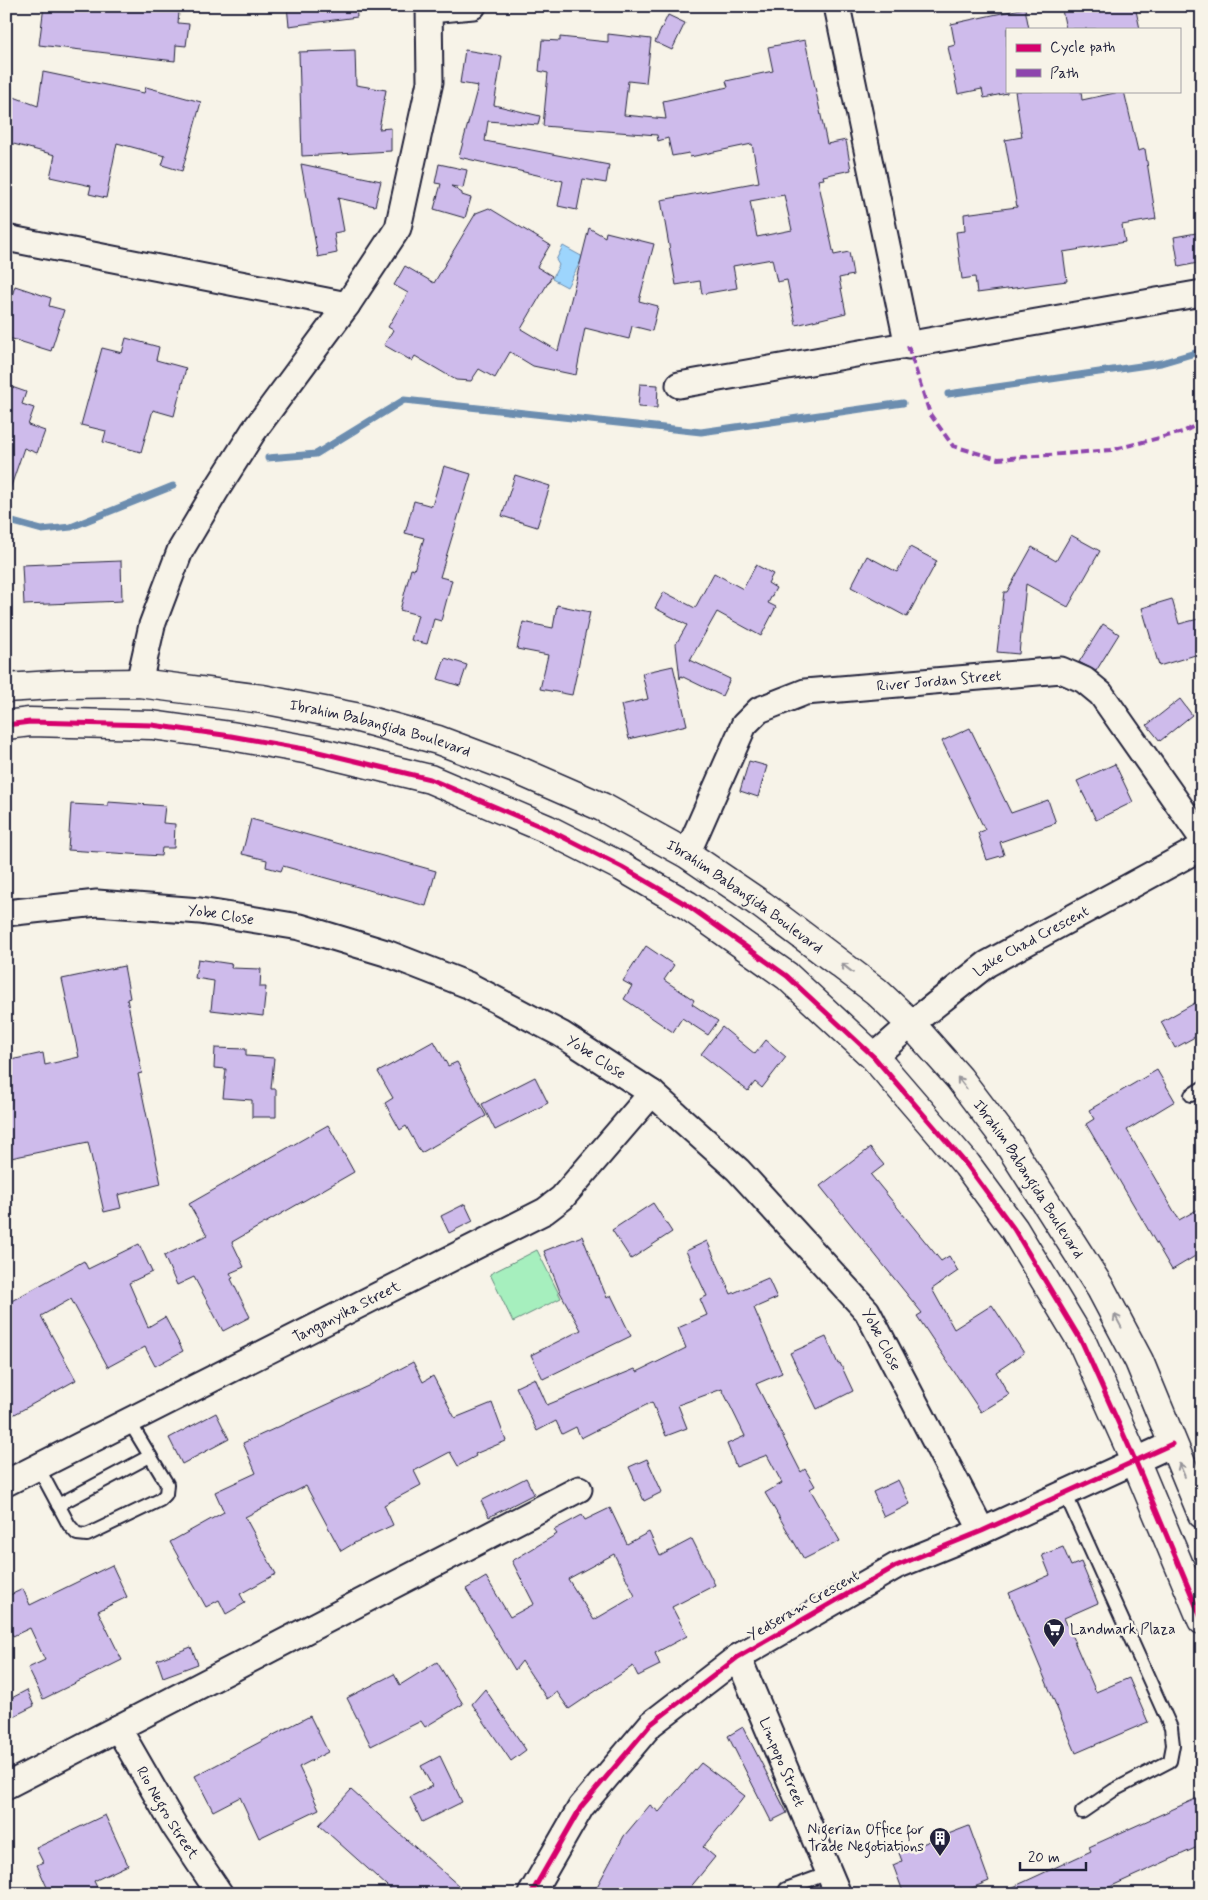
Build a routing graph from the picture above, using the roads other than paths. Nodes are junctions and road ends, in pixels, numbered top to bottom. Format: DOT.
graph roads {
  1 [pos="473,6"];
  2 [pos="837,6"];
  3 [pos="430,8"];
  4 [pos="6,238"];
  5 [pos="1202,292"];
  6 [pos="348,305"];
  7 [pos="908,346"];
  8 [pos="679,385"];
  9 [pos="139,683"];
  10 [pos="6,688"];
  11 [pos="6,724"];
  12 [pos="1202,838"];
  13 [pos="1202,847"];
  14 [pos="687,854"];
  15 [pos="6,913"];
  16 [pos="911,1024"];
  17 [pos="874,1057"];
  18 [pos="652,1093"];
  19 [pos="129,1421"];
  20 [pos="1172,1444"];
  21 [pos="150,1456"];
  22 [pos="1135,1460"];
  23 [pos="38,1467"];
  24 [pos="6,1483"];
  25 [pos="579,1489"];
  26 [pos="1065,1493"];
  27 [pos="58,1505"];
  28 [pos="1202,1514"];
  29 [pos="982,1531"];
  30 [pos="1202,1620"];
  31 [pos="738,1657"];
  32 [pos="118,1728"];
  33 [pos="6,1786"];
  34 [pos="1082,1812"];
  35 [pos="834,1884"];
  36 [pos="220,1894"];
  37 [pos="531,1894"];
  38 [pos="783,1894"];
  1 -- 3 [label="street"];
  2 -- 7 [label="street"];
  3 -- 6 [label="street"];
  4 -- 6 [label="street"];
  5 -- 7 [label="street"];
  6 -- 9 [label="street"];
  7 -- 8 [label="street"];
  9 -- 10 [label="street, Ibrahim Babangida Boulevard"];
  9 -- 14 [label="street, Ibrahim Babangida Boulevard"];
  11 -- 17 [label="street"];
  12 -- 14 [label="street, River Jordan Street"];
  13 -- 16 [label="street, Lake Chad Crescent"];
  16 -- 14 [label="street, Ibrahim Babangida Boulevard, one-way"];
  15 -- 18 [label="street, Yobe Close"];
  16 -- 17 [label="street, Lake Chad Crescent"];
  20 -- 16 [label="street, Ibrahim Babangida Boulevard, one-way"];
  17 -- 22 [label="street"];
  18 -- 19 [label="street, Tanganyika Street"];
  18 -- 29 [label="street, Yobe Close"];
  19 -- 21 [label="lane"];
  19 -- 23 [label="street, Tanganyika Street"];
  20 -- 22 [label="street, Yedseram Crescent"];
  28 -- 20 [label="street, Ibrahim Babangida Boulevard, one-way"];
  21 -- 27 [label="lane"];
  21 -- 27 [label="lane"];
  22 -- 26 [label="street, Yedseram Crescent"];
  22 -- 30 [label="street"];
  23 -- 24 [label="street, Tanganyika Street"];
  23 -- 27 [label="lane"];
  25 -- 32 [label="street"];
  26 -- 29 [label="street, Yedseram Crescent"];
  26 -- 34 [label="lane"];
  29 -- 31 [label="street, Yedseram Crescent"];
  31 -- 35 [label="street, Limpopo Street"];
  31 -- 37 [label="street, Yedseram Crescent"];
  32 -- 33 [label="street"];
  32 -- 36 [label="street, Rio Negro Street"];
  35 -- 38 [label="lane"];
}
